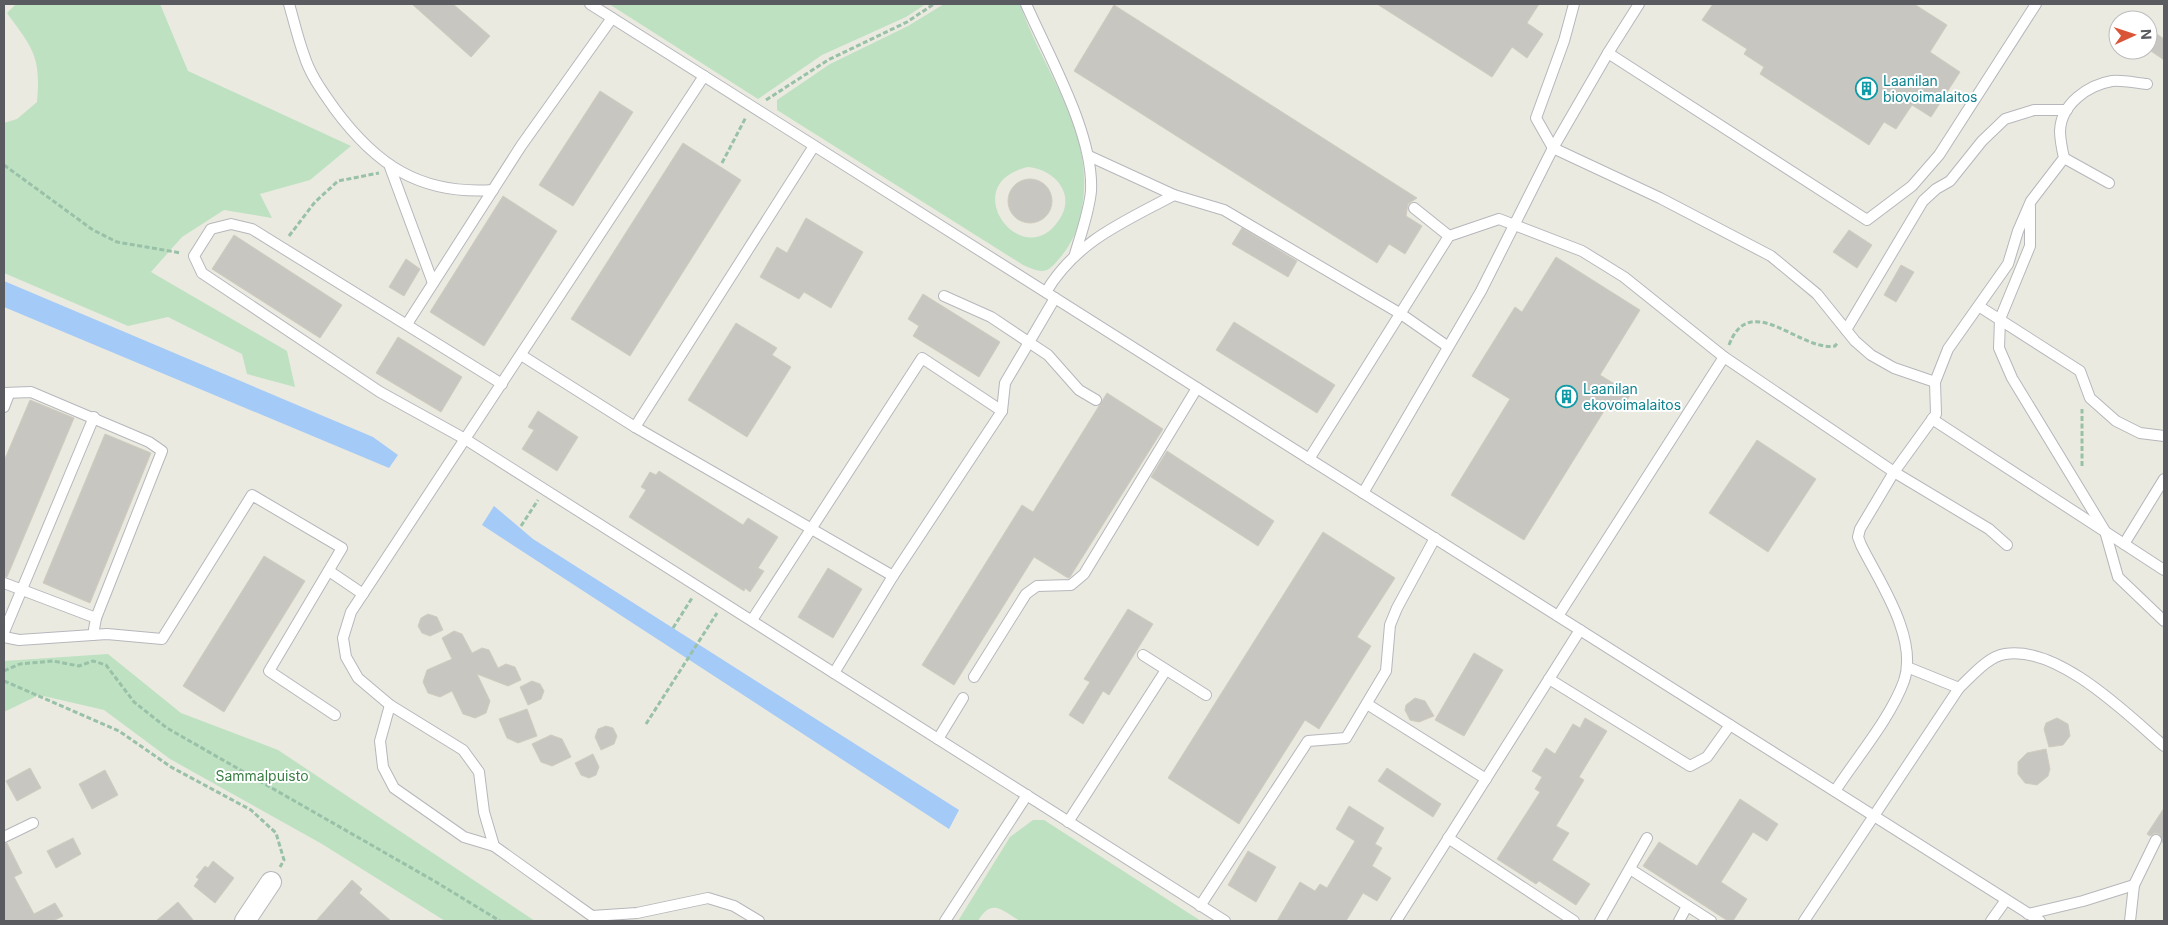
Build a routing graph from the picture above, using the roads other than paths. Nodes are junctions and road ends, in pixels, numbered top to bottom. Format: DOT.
graph roads {
  1 [pos="289,4"];
  2 [pos="590,4"];
  3 [pos="1026,4"];
  4 [pos="1574,4"];
  5 [pos="1639,4"];
  6 [pos="2036,4"];
  7 [pos="612,18"];
  8 [pos="1608,53"];
  9 [pos="704,76"];
  10 [pos="2146,84"];
  11 [pos="2067,110"];
  12 [pos="814,146"];
  13 [pos="1553,148"];
  14 [pos="1088,156"];
  15 [pos="2064,158"];
  16 [pos="390,167"];
  17 [pos="2109,183"];
  18 [pos="493,190"];
  19 [pos="1174,195"];
  20 [pos="2030,201"];
  21 [pos="1414,208"];
  22 [pos="1516,225"];
  23 [pos="1448,236"];
  24 [pos="1074,254"];
  25 [pos="434,283"];
  26 [pos="1046,292"];
  27 [pos="944,296"];
  28 [pos="1055,298"];
  29 [pos="1980,307"];
  30 [pos="1401,314"];
  31 [pos="2000,319"];
  32 [pos="407,324"];
  33 [pos="1846,330"];
  34 [pos="1029,342"];
  35 [pos="1447,346"];
  36 [pos="521,355"];
  37 [pos="1724,357"];
  38 [pos="1935,382"];
  39 [pos="502,384"];
  40 [pos="1197,388"];
  41 [pos="6,393"];
  42 [pos="1096,400"];
  43 [pos="4,407"];
  44 [pos="1002,411"];
  45 [pos="94,417"];
  46 [pos="1932,419"];
  47 [pos="635,427"];
  48 [pos="2164,436"];
  49 [pos="465,439"];
  50 [pos="1309,459"];
  51 [pos="1894,472"];
  52 [pos="2164,479"];
  53 [pos="1363,493"];
  54 [pos="810,528"];
  55 [pos="2105,531"];
  56 [pos="1435,538"];
  57 [pos="2124,544"];
  58 [pos="2007,545"];
  59 [pos="2164,570"];
  60 [pos="329,571"];
  61 [pos="893,576"];
  62 [pos="4,582"];
  63 [pos="22,589"];
  64 [pos="363,594"];
  65 [pos="1558,616"];
  66 [pos="96,618"];
  67 [pos="752,620"];
  68 [pos="2164,620"];
  69 [pos="1580,630"];
  70 [pos="4,632"];
  71 [pos="93,635"];
  72 [pos="4,637"];
  73 [pos="1143,655"];
  74 [pos="1907,667"];
  75 [pos="1166,670"];
  76 [pos="834,673"];
  77 [pos="974,677"];
  78 [pos="1549,679"];
  79 [pos="1959,688"];
  80 [pos="1206,695"];
  81 [pos="963,698"];
  82 [pos="1366,704"];
  83 [pos="390,705"];
  84 [pos="335,714"];
  85 [pos="1730,725"];
  86 [pos="938,739"];
  87 [pos="2164,746"];
  88 [pos="1486,779"];
  89 [pos="1835,791"];
  90 [pos="1027,796"];
  91 [pos="1873,816"];
  92 [pos="1068,822"];
  93 [pos="33,823"];
  94 [pos="4,837"];
  95 [pos="1448,838"];
  96 [pos="1647,838"];
  97 [pos="2156,840"];
  98 [pos="494,846"];
  99 [pos="1630,869"];
  100 [pos="271,882"];
  101 [pos="2134,885"];
  102 [pos="2006,900"];
  103 [pos="1200,906"];
  104 [pos="1687,906"];
  105 [pos="2028,914"];
  106 [pos="245,921"];
  107 [pos="759,921"];
  108 [pos="945,921"];
  109 [pos="1225,921"];
  110 [pos="1396,921"];
  111 [pos="1574,921"];
  112 [pos="1600,921"];
  113 [pos="1679,921"];
  114 [pos="1711,921"];
  115 [pos="1804,921"];
  116 [pos="1992,921"];
  117 [pos="2040,921"];
  118 [pos="2130,921"];
  1 -- 16 [label="lane"];
  2 -- 7 [label="lane"];
  3 -- 14 [label="lane"];
  4 -- 13 [label="lane"];
  5 -- 8 [label="lane"];
  6 -- 8 [label="lane"];
  7 -- 9 [label="lane"];
  7 -- 18 [label="lane"];
  8 -- 13 [label="lane"];
  9 -- 12 [label="lane"];
  9 -- 36 [label="lane"];
  10 -- 11 [label="lane"];
  11 -- 15 [label="lane"];
  11 -- 33 [label="lane"];
  12 -- 26 [label="lane"];
  12 -- 47 [label="lane"];
  13 -- 22 [label="lane"];
  13 -- 33 [label="lane"];
  14 -- 19 [label="lane"];
  14 -- 24 [label="lane"];
  15 -- 17 [label="lane"];
  15 -- 20 [label="lane"];
  16 -- 18 [label="lane"];
  16 -- 25 [label="lane"];
  18 -- 25 [label="lane"];
  19 -- 24 [label="lane"];
  19 -- 30 [label="lane"];
  20 -- 29 [label="lane"];
  20 -- 31 [label="lane"];
  21 -- 23 [label="lane"];
  22 -- 23 [label="lane"];
  22 -- 35 [label="lane"];
  22 -- 37 [label="lane"];
  23 -- 30 [label="lane"];
  24 -- 26 [label="lane"];
  25 -- 32 [label="lane"];
  26 -- 28 [label="lane"];
  27 -- 34 [label="lane"];
  28 -- 34 [label="lane"];
  28 -- 40 [label="lane"];
  29 -- 31 [label="lane"];
  29 -- 38 [label="lane"];
  30 -- 35 [label="lane"];
  30 -- 50 [label="lane"];
  31 -- 48 [label="lane"];
  31 -- 55 [label="lane"];
  32 -- 39 [label="lane"];
  32 -- 49 [label="lane"];
  33 -- 38 [label="lane"];
  34 -- 42 [label="lane"];
  34 -- 44 [label="lane"];
  35 -- 53 [label="lane"];
  36 -- 39 [label="lane"];
  36 -- 47 [label="lane"];
  37 -- 51 [label="lane"];
  37 -- 65 [label="lane"];
  38 -- 46 [label="lane"];
  39 -- 49 [label="lane"];
  40 -- 50 [label="lane"];
  40 -- 77 [label="lane"];
  41 -- 43 [label="lane"];
  41 -- 45 [label="lane"];
  44 -- 54 [label="lane"];
  44 -- 61 [label="lane"];
  45 -- 63 [label="lane"];
  45 -- 66 [label="lane"];
  46 -- 51 [label="lane"];
  46 -- 55 [label="lane"];
  47 -- 54 [label="lane"];
  49 -- 64 [label="lane"];
  49 -- 67 [label="lane"];
  50 -- 53 [label="lane"];
  51 -- 58 [label="lane"];
  51 -- 74 [label="lane"];
  52 -- 57 [label="lane"];
  53 -- 56 [label="lane"];
  54 -- 61 [label="lane"];
  54 -- 67 [label="lane"];
  55 -- 57 [label="lane"];
  55 -- 68 [label="lane"];
  56 -- 65 [label="lane"];
  56 -- 82 [label="lane"];
  57 -- 59 [label="lane"];
  60 -- 64 [label="lane"];
  60 -- 71 [label="lane"];
  60 -- 84 [label="lane"];
  61 -- 76 [label="lane"];
  62 -- 63 [label="lane"];
  63 -- 66 [label="lane"];
  63 -- 70 [label="lane"];
  64 -- 83 [label="lane"];
  65 -- 69 [label="lane"];
  66 -- 71 [label="lane"];
  67 -- 76 [label="lane"];
  69 -- 78 [label="lane"];
  69 -- 85 [label="lane"];
  71 -- 72 [label="lane"];
  73 -- 75 [label="lane"];
  74 -- 79 [label="lane"];
  74 -- 89 [label="lane"];
  75 -- 80 [label="lane"];
  75 -- 92 [label="lane"];
  76 -- 86 [label="lane"];
  78 -- 85 [label="lane"];
  78 -- 88 [label="lane"];
  79 -- 87 [label="lane"];
  79 -- 91 [label="lane"];
  81 -- 86 [label="lane"];
  82 -- 88 [label="lane"];
  82 -- 103 [label="lane"];
  83 -- 98 [label="lane"];
  83 -- 98 [label="lane"];
  85 -- 89 [label="lane"];
  86 -- 90 [label="lane"];
  88 -- 95 [label="lane"];
  89 -- 91 [label="lane"];
  90 -- 92 [label="lane"];
  90 -- 108 [label="lane"];
  91 -- 102 [label="lane"];
  91 -- 115 [label="lane"];
  92 -- 103 [label="lane"];
  93 -- 94 [label="lane"];
  95 -- 110 [label="lane"];
  95 -- 111 [label="lane"];
  96 -- 99 [label="lane"];
  97 -- 101 [label="lane"];
  98 -- 107 [label="lane"];
  99 -- 104 [label="lane"];
  99 -- 112 [label="lane"];
  100 -- 106 [label="street"];
  101 -- 105 [label="lane"];
  101 -- 118 [label="lane"];
  102 -- 105 [label="lane"];
  102 -- 116 [label="lane"];
  103 -- 109 [label="lane"];
  104 -- 113 [label="lane"];
  104 -- 114 [label="lane"];
  105 -- 117 [label="lane"];
}
